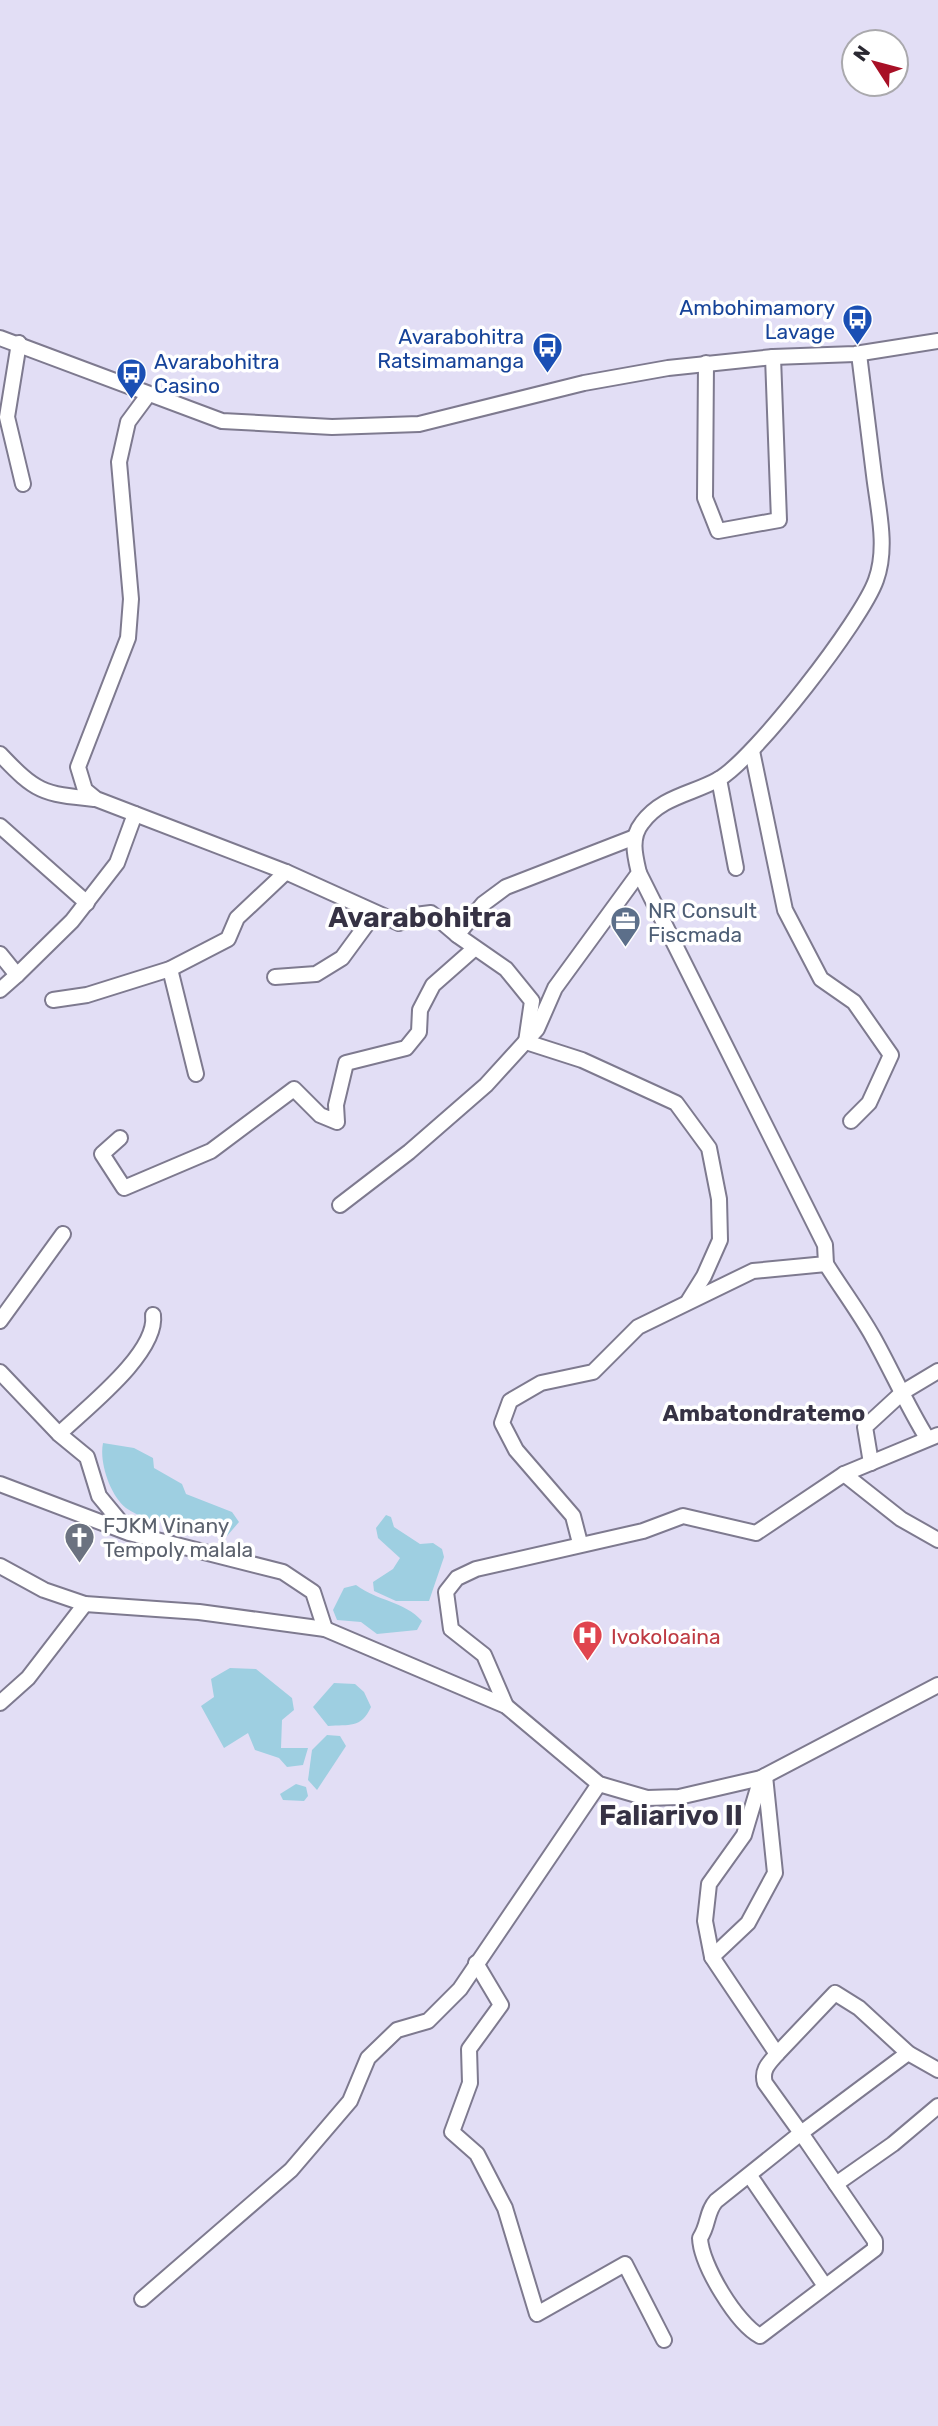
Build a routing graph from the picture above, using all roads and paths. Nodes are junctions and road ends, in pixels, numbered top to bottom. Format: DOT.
graph roads {
  1 [pos="0,338"];
  2 [pos="938,341"];
  3 [pos="19,343"];
  4 [pos="859,354"];
  5 [pos="773,357"];
  6 [pos="706,363"];
  7 [pos="148,395"];
  8 [pos="23,484"];
  9 [pos="752,751"];
  10 [pos="0,754"];
  11 [pos="719,779"];
  12 [pos="96,799"];
  13 [pos="135,814"];
  14 [pos="0,826"];
  15 [pos="635,836"];
  16 [pos="736,868"];
  17 [pos="286,872"];
  18 [pos="639,873"];
  19 [pos="87,903"];
  20 [pos="375,913"];
  21 [pos="457,935"];
  22 [pos="475,948"];
  23 [pos="0,954"];
  24 [pos="170,969"];
  25 [pos="17,975"];
  26 [pos="275,977"];
  27 [pos="0,990"];
  28 [pos="53,1000"];
  29 [pos="526,1042"];
  30 [pos="196,1074"];
  31 [pos="851,1121"];
  32 [pos="120,1138"];
  33 [pos="340,1205"];
  34 [pos="63,1234"];
  35 [pos="825,1264"];
  36 [pos="688,1301"];
  37 [pos="153,1315"];
  38 [pos="0,1321"];
  39 [pos="938,1371"];
  40 [pos="0,1372"];
  41 [pos="903,1392"];
  42 [pos="59,1434"];
  43 [pos="932,1437"];
  44 [pos="871,1463"];
  45 [pos="844,1475"];
  46 [pos="0,1484"];
  47 [pos="129,1533"];
  48 [pos="938,1540"];
  49 [pos="580,1543"];
  50 [pos="0,1566"];
  51 [pos="85,1604"];
  52 [pos="325,1629"];
  53 [pos="938,1685"];
  54 [pos="0,1703"];
  55 [pos="506,1706"];
  56 [pos="763,1777"];
  57 [pos="599,1784"];
  58 [pos="712,1957"];
  59 [pos="476,1963"];
  60 [pos="908,2053"];
  61 [pos="777,2054"];
  62 [pos="938,2070"];
  63 [pos="938,2106"];
  64 [pos="801,2133"];
  65 [pos="750,2176"];
  66 [pos="836,2184"];
  67 [pos="825,2286"];
  68 [pos="142,2299"];
  69 [pos="664,2340"];
  1 -- 3 [label="street"];
  2 -- 4 [label="street"];
  3 -- 7 [label="street"];
  3 -- 8 [label="street"];
  4 -- 5 [label="street"];
  4 -- 9 [label="street"];
  5 -- 6 [label="street"];
  5 -- 6 [label="street"];
  6 -- 7 [label="street"];
  7 -- 12 [label="street"];
  9 -- 11 [label="street"];
  9 -- 31 [label="street"];
  10 -- 12 [label="street"];
  11 -- 15 [label="street"];
  11 -- 16 [label="street"];
  12 -- 13 [label="street"];
  13 -- 17 [label="street"];
  13 -- 19 [label="street"];
  14 -- 19 [label="street"];
  15 -- 18 [label="street"];
  15 -- 21 [label="street"];
  17 -- 20 [label="street"];
  17 -- 24 [label="street"];
  18 -- 29 [label="street"];
  18 -- 35 [label="street"];
  19 -- 25 [label="street"];
  20 -- 21 [label="street"];
  20 -- 26 [label="street"];
  21 -- 22 [label="street"];
  22 -- 29 [label="street"];
  22 -- 32 [label="street"];
  23 -- 25 [label="street"];
  24 -- 28 [label="street"];
  24 -- 30 [label="street"];
  25 -- 27 [label="street"];
  29 -- 33 [label="street"];
  29 -- 36 [label="street"];
  34 -- 38 [label="street"];
  35 -- 36 [label="street"];
  35 -- 41 [label="street"];
  36 -- 49 [label="street"];
  37 -- 42 [label="street"];
  39 -- 41 [label="street"];
  40 -- 42 [label="street"];
  41 -- 43 [label="street"];
  41 -- 44 [label="street"];
  42 -- 47 [label="street"];
  43 -- 44 [label="street"];
  44 -- 45 [label="street"];
  45 -- 48 [label="street"];
  45 -- 49 [label="street"];
  46 -- 47 [label="street"];
  47 -- 52 [label="street"];
  49 -- 55 [label="street"];
  50 -- 51 [label="street"];
  51 -- 52 [label="street"];
  51 -- 54 [label="street"];
  52 -- 55 [label="street"];
  53 -- 56 [label="street"];
  55 -- 57 [label="street"];
  56 -- 57 [label="street"];
  56 -- 58 [label="street"];
  56 -- 58 [label="street"];
  57 -- 59 [label="street"];
  58 -- 61 [label="street"];
  59 -- 68 [label="street"];
  59 -- 69 [label="street"];
  60 -- 61 [label="street"];
  60 -- 62 [label="street"];
  60 -- 64 [label="street"];
  61 -- 64 [label="street"];
  63 -- 66 [label="street"];
  64 -- 65 [label="street"];
  64 -- 66 [label="street"];
  65 -- 67 [label="street"];
  65 -- 67 [label="street"];
  66 -- 67 [label="street"];
}
